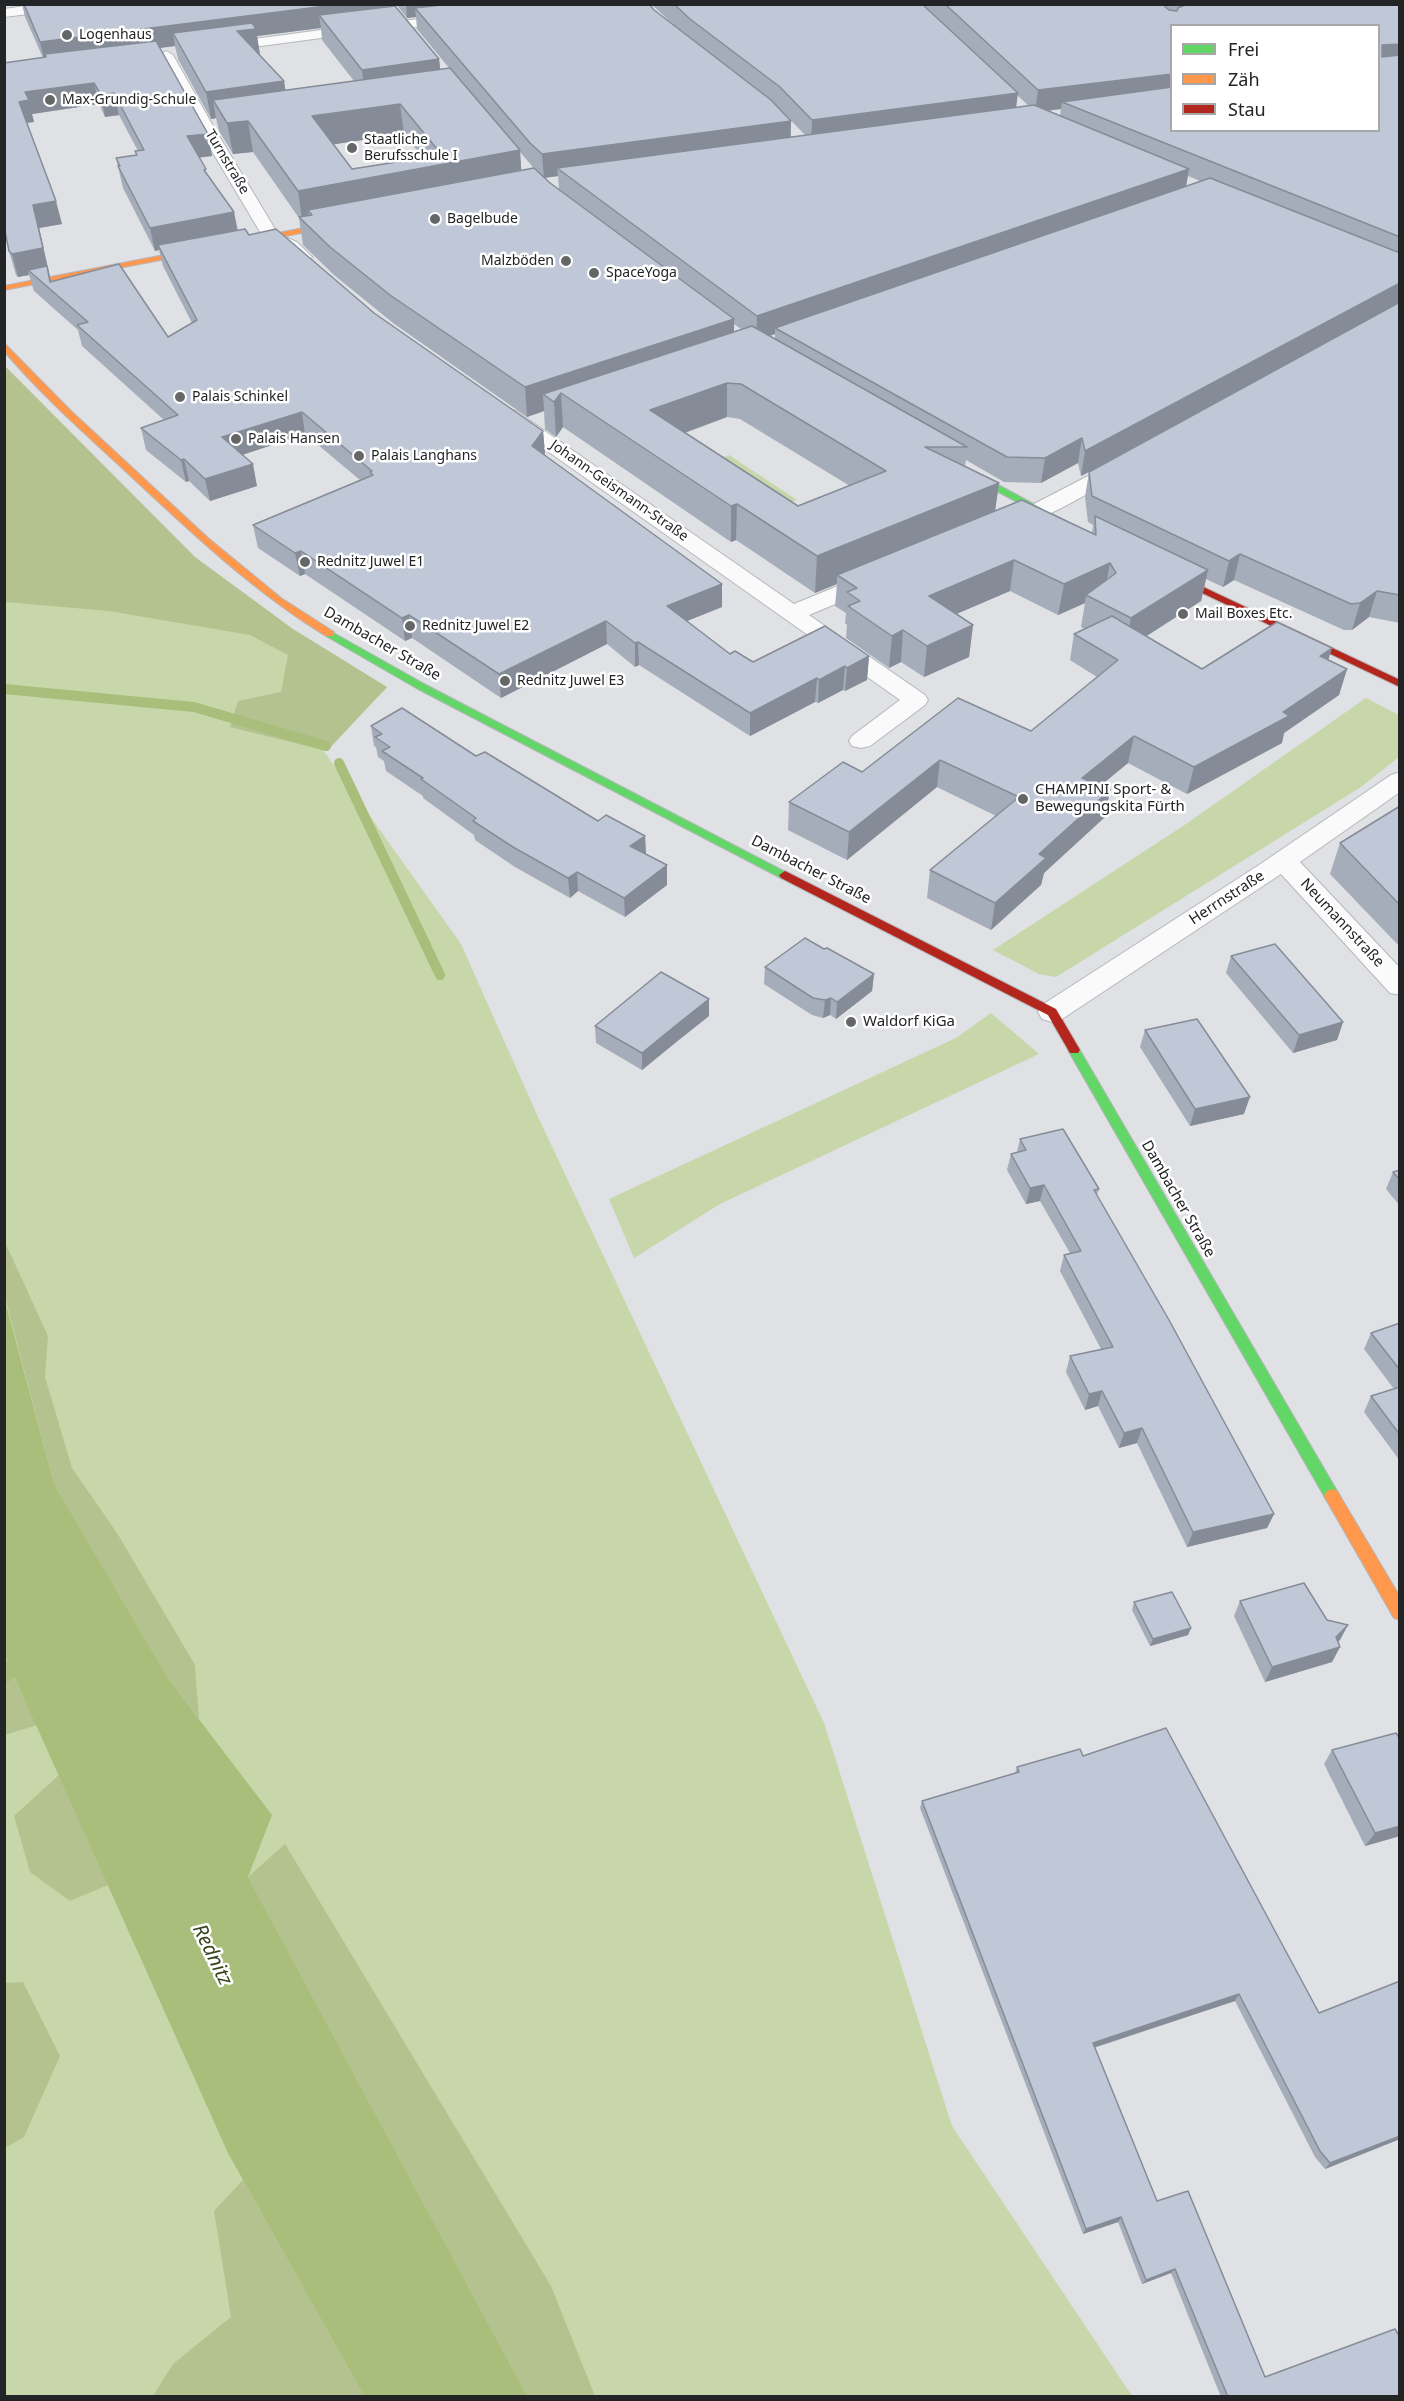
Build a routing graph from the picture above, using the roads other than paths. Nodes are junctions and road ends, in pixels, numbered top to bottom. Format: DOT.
graph roads {
  1 [pos="77,4"];
  2 [pos="390,11"];
  3 [pos="4,13"];
  4 [pos="476,18"];
  5 [pos="401,25"];
  6 [pos="411,37"];
  7 [pos="200,50"];
  8 [pos="165,55"];
  9 [pos="358,220"];
  10 [pos="272,237"];
  11 [pos="313,267"];
  12 [pos="4,288"];
  13 [pos="4,345"];
  14 [pos="494,405"];
  15 [pos="547,418"];
  16 [pos="525,426"];
  17 [pos="1143,453"];
  18 [pos="946,460"];
  19 [pos="1038,511"];
  20 [pos="1074,528"];
  21 [pos="991,531"];
  22 [pos="1149,564"];
  23 [pos="892,572"];
  24 [pos="793,613"];
  25 [pos="1400,684"];
  26 [pos="861,741"];
  27 [pos="1400,780"];
  28 [pos="1284,861"];
  29 [pos="1400,986"];
  30 [pos="1052,1012"];
  31 [pos="1400,1613"];
  1 -- 3 [label="street"];
  2 -- 5 [label="street"];
  4 -- 5 [label="street"];
  5 -- 6 [label="street"];
  5 -- 7 [label="street"];
  8 -- 10 [label="street, Turnstraße"];
  9 -- 10 [label="street"];
  10 -- 11 [label="street"];
  10 -- 12 [label="street"];
  13 -- 30 [label="street, Dambacher Straße"];
  14 -- 16 [label="street, Johann-Geismann-Straße"];
  15 -- 16 [label="street, Johann-Geismann-Straße"];
  16 -- 24 [label="street, Johann-Geismann-Straße"];
  17 -- 19 [label="street"];
  18 -- 19 [label="street"];
  19 -- 20 [label="street"];
  19 -- 21 [label="street"];
  22 -- 25 [label="street"];
  23 -- 24 [label="street"];
  24 -- 26 [label="street, Johann-Geismann-Straße"];
  27 -- 28 [label="street, Herrnstraße"];
  28 -- 29 [label="street, Neumannstraße"];
  28 -- 30 [label="street, Herrnstraße"];
  30 -- 31 [label="street, Dambacher Straße"];
}
